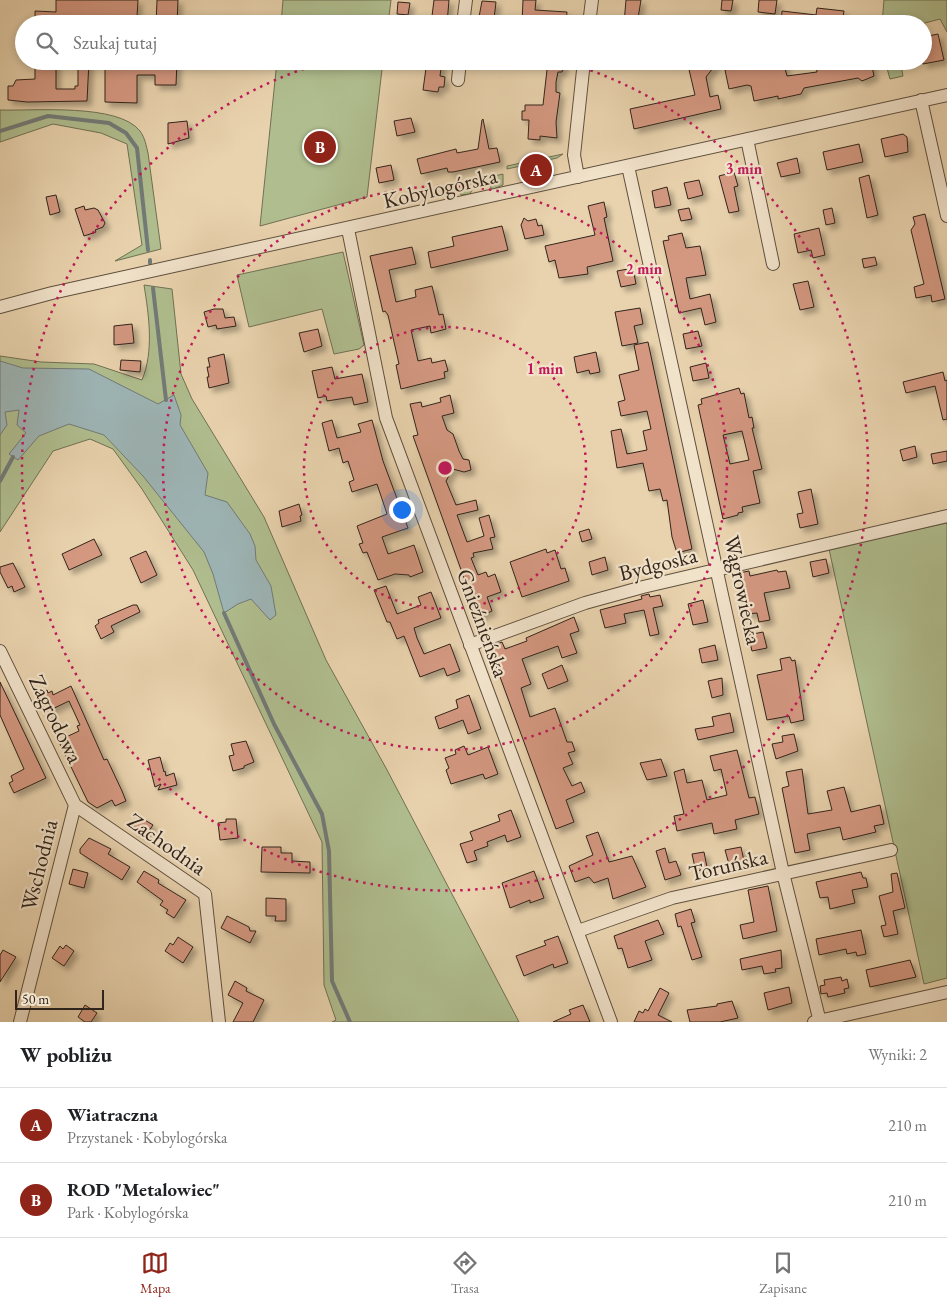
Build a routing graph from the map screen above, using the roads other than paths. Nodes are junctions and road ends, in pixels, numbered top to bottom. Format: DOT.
graph roads {
  1 [pos="466,0"];
  2 [pos="592,0"];
  3 [pos="464,15"];
  4 [pos="590,15"];
  5 [pos="459,70"];
  6 [pos="583,70"];
  7 [pos="458,80"];
  8 [pos="947,95"];
  9 [pos="921,100"];
  10 [pos="747,139"];
  11 [pos="628,166"];
  12 [pos="578,178"];
  13 [pos="947,216"];
  14 [pos="348,229"];
  15 [pos="773,264"];
  16 [pos="0,307"];
  17 [pos="947,516"];
  18 [pos="718,570"];
  19 [pos="470,645"];
  20 [pos="0,651"];
  21 [pos="75,805"];
  22 [pos="890,850"];
  23 [pos="783,873"];
  24 [pos="578,931"];
  25 [pos="947,992"];
  26 [pos="20,1022"];
  27 [pos="219,1022"];
  28 [pos="611,1022"];
  29 [pos="818,1022"];
  1 -- 3 [label="street"];
  2 -- 4 [label="street"];
  5 -- 7 [label="street"];
  6 -- 12 [label="street"];
  8 -- 9 [label="street, Kobylogórska"];
  9 -- 10 [label="street, Kobylogórska"];
  9 -- 13 [label="street"];
  10 -- 11 [label="street, Kobylogórska"];
  10 -- 15 [label="street"];
  11 -- 12 [label="street, Kobylogórska"];
  11 -- 18 [label="street, Wągrowiecka"];
  12 -- 14 [label="street, Kobylogórska"];
  14 -- 16 [label="street, Kobylogórska"];
  14 -- 19 [label="street, Gnieźnieńska"];
  17 -- 18 [label="street, Bydgoska"];
  18 -- 19 [label="street, Bydgoska"];
  18 -- 23 [label="street, Wągrowiecka"];
  19 -- 24 [label="street, Gnieźnieńska"];
  20 -- 21 [label="street, Zagrodowa"];
  21 -- 26 [label="street, Wschodnia"];
  21 -- 27 [label="street, Zachodnia"];
  22 -- 23 [label="street, Toruńska"];
  23 -- 24 [label="street, Toruńska"];
  23 -- 29 [label="street, Wągrowiecka"];
  24 -- 28 [label="street, Gnieźnieńska"];
  25 -- 29 [label="street"];
}
